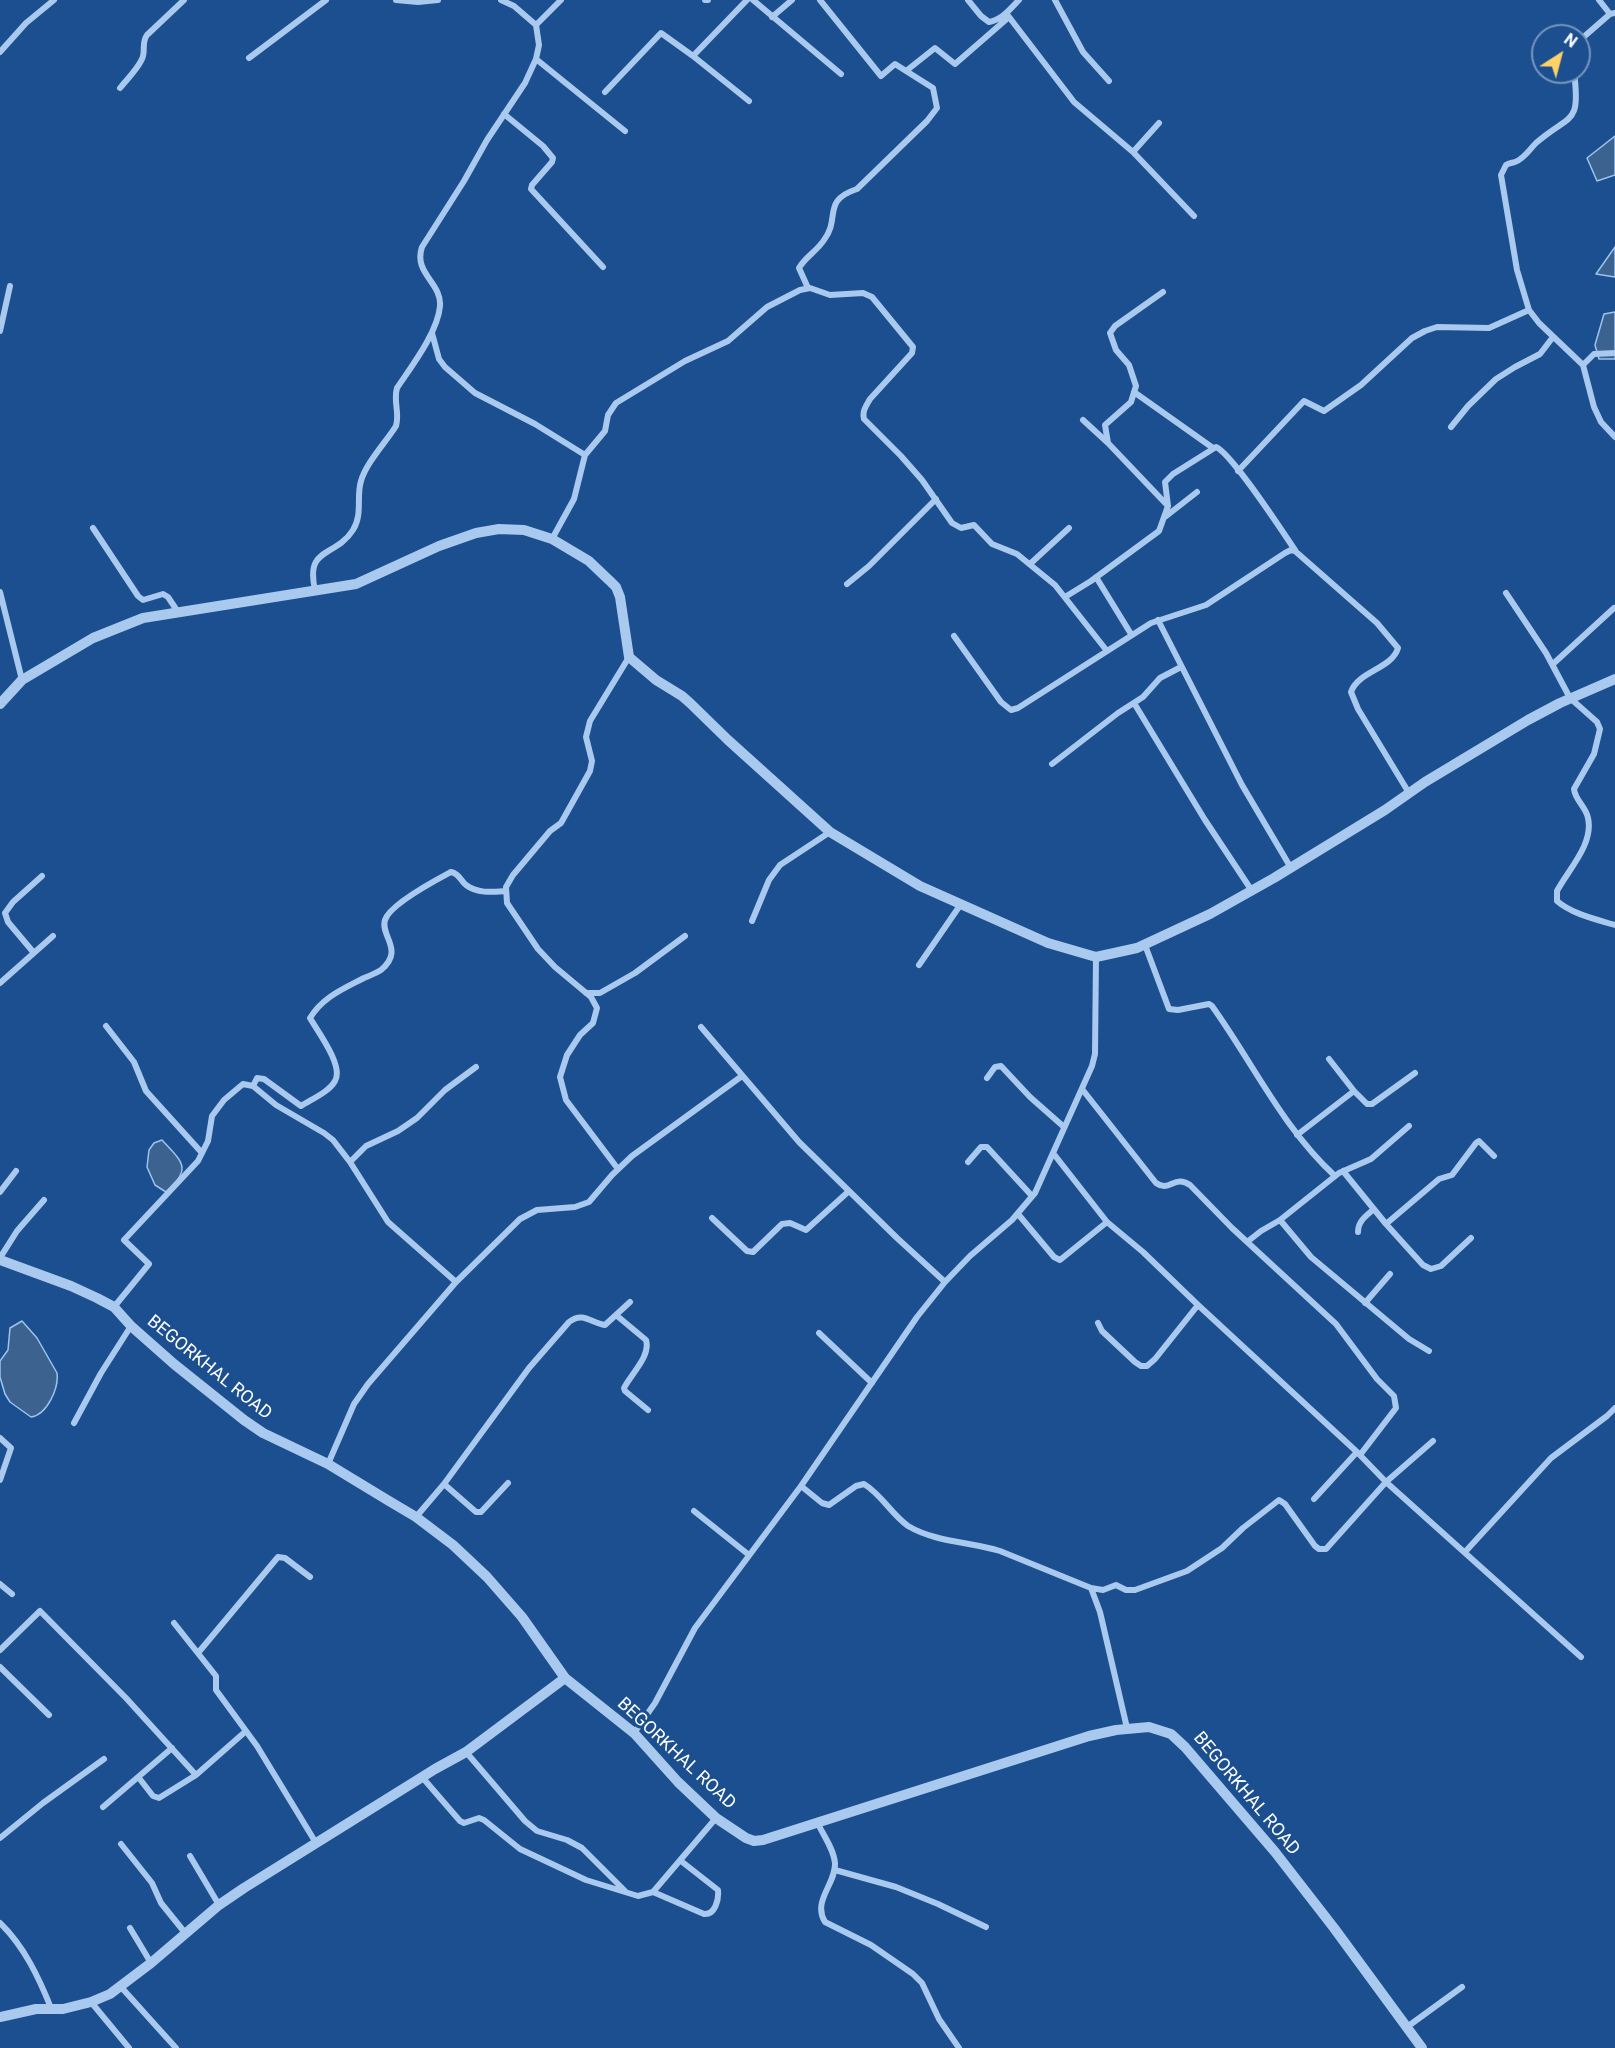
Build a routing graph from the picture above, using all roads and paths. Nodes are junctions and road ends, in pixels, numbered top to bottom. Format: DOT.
graph roads {
  1 [pos="54,0"];
  2 [pos="184,0"];
  3 [pos="326,0"];
  4 [pos="396,0"];
  5 [pos="438,0"];
  6 [pos="501,0"];
  7 [pos="561,0"];
  8 [pos="747,0"];
  9 [pos="753,0"];
  10 [pos="792,0"];
  11 [pos="820,0"];
  12 [pos="968,0"];
  13 [pos="1019,0"];
  14 [pos="1055,0"];
  15 [pos="1599,0"];
  16 [pos="1613,14"];
  17 [pos="1008,15"];
  18 [pos="772,17"];
  19 [pos="536,25"];
  20 [pos="1591,31"];
  21 [pos="0,52"];
  22 [pos="693,56"];
  23 [pos="249,58"];
  24 [pos="536,59"];
  25 [pos="906,71"];
  26 [pos="841,74"];
  27 [pos="1109,81"];
  28 [pos="1576,84"];
  29 [pos="120,88"];
  30 [pos="605,92"];
  31 [pos="749,101"];
  32 [pos="504,114"];
  33 [pos="1159,123"];
  34 [pos="625,131"];
  35 [pos="1133,152"];
  36 [pos="1194,216"];
  37 [pos="603,267"];
  38 [pos="10,286"];
  39 [pos="808,288"];
  40 [pos="1163,292"];
  41 [pos="1529,310"];
  42 [pos="0,331"];
  43 [pos="432,333"];
  44 [pos="1553,337"];
  45 [pos="1615,353"];
  46 [pos="1583,366"];
  47 [pos="1134,392"];
  48 [pos="1083,420"];
  49 [pos="1450,427"];
  50 [pos="1615,437"];
  51 [pos="1108,443"];
  52 [pos="1213,448"];
  53 [pos="585,455"];
  54 [pos="1238,471"];
  55 [pos="1197,492"];
  56 [pos="936,499"];
  57 [pos="1168,506"];
  58 [pos="1165,517"];
  59 [pos="93,528"];
  60 [pos="1069,528"];
  61 [pos="552,539"];
  62 [pos="1295,550"];
  63 [pos="1030,564"];
  64 [pos="1096,577"];
  65 [pos="847,584"];
  66 [pos="315,590"];
  67 [pos="0,592"];
  68 [pos="1506,593"];
  69 [pos="1065,597"];
  70 [pos="1614,608"];
  71 [pos="178,612"];
  72 [pos="1158,620"];
  73 [pos="1131,634"];
  74 [pos="954,636"];
  75 [pos="1107,651"];
  76 [pos="629,657"];
  77 [pos="1553,664"];
  78 [pos="1181,667"];
  79 [pos="1615,679"];
  80 [pos="22,680"];
  81 [pos="1570,698"];
  82 [pos="1134,703"];
  83 [pos="0,704"];
  84 [pos="1052,764"];
  85 [pos="1409,793"];
  86 [pos="830,832"];
  87 [pos="1291,868"];
  88 [pos="42,876"];
  89 [pos="507,891"];
  90 [pos="1252,891"];
  91 [pos="961,904"];
  92 [pos="752,921"];
  93 [pos="1615,925"];
  94 [pos="53,936"];
  95 [pos="685,936"];
  96 [pos="1145,945"];
  97 [pos="34,953"];
  98 [pos="1096,957"];
  99 [pos="919,964"];
  100 [pos="0,984"];
  101 [pos="586,993"];
  102 [pos="106,1026"];
  103 [pos="701,1027"];
  104 [pos="1329,1059"];
  105 [pos="476,1067"];
  106 [pos="1415,1073"];
  107 [pos="742,1077"];
  108 [pos="987,1078"];
  109 [pos="254,1086"];
  110 [pos="1082,1089"];
  111 [pos="1354,1091"];
  112 [pos="1409,1126"];
  113 [pos="1064,1127"];
  114 [pos="1297,1135"];
  115 [pos="202,1153"];
  116 [pos="1053,1153"];
  117 [pos="1494,1156"];
  118 [pos="350,1162"];
  119 [pos="969,1162"];
  120 [pos="618,1169"];
  121 [pos="16,1171"];
  122 [pos="1343,1171"];
  123 [pos="1335,1176"];
  124 [pos="849,1191"];
  125 [pos="0,1192"];
  126 [pos="1032,1196"];
  127 [pos="44,1200"];
  128 [pos="1374,1209"];
  129 [pos="1018,1214"];
  130 [pos="712,1218"];
  131 [pos="1280,1220"];
  132 [pos="1107,1222"];
  133 [pos="1386,1224"];
  134 [pos="1358,1232"];
  135 [pos="1471,1238"];
  136 [pos="1247,1242"];
  137 [pos="0,1259"];
  138 [pos="1390,1274"];
  139 [pos="456,1282"];
  140 [pos="945,1282"];
  141 [pos="630,1302"];
  142 [pos="1365,1303"];
  143 [pos="1198,1305"];
  144 [pos="114,1307"];
  145 [pos="616,1315"];
  146 [pos="1098,1323"];
  147 [pos="131,1326"];
  148 [pos="819,1333"];
  149 [pos="1429,1351"];
  150 [pos="872,1383"];
  151 [pos="1615,1408"];
  152 [pos="648,1410"];
  153 [pos="74,1423"];
  154 [pos="0,1438"];
  155 [pos="1433,1441"];
  156 [pos="1358,1454"];
  157 [pos="328,1464"];
  158 [pos="0,1480"];
  159 [pos="1386,1482"];
  160 [pos="508,1483"];
  161 [pos="444,1484"];
  162 [pos="801,1486"];
  163 [pos="1314,1499"];
  164 [pos="694,1511"];
  165 [pos="416,1517"];
  166 [pos="1465,1552"];
  167 [pos="750,1555"];
  168 [pos="310,1577"];
  169 [pos="0,1584"];
  170 [pos="1091,1588"];
  171 [pos="12,1594"];
  172 [pos="174,1623"];
  173 [pos="0,1650"];
  174 [pos="198,1653"];
  175 [pos="1581,1657"];
  176 [pos="0,1667"];
  177 [pos="565,1678"];
  178 [pos="49,1715"];
  179 [pos="1126,1728"];
  180 [pos="246,1731"];
  181 [pos="634,1733"];
  182 [pos="172,1748"];
  183 [pos="466,1752"];
  184 [pos="104,1758"];
  185 [pos="196,1775"];
  186 [pos="422,1777"];
  187 [pos="139,1778"];
  188 [pos="103,1807"];
  189 [pos="716,1818"];
  190 [pos="818,1824"];
  191 [pos="0,1838"];
  192 [pos="316,1843"];
  193 [pos="122,1844"];
  194 [pos="190,1856"];
  195 [pos="681,1861"];
  196 [pos="835,1870"];
  197 [pos="626,1892"];
  198 [pos="653,1892"];
  199 [pos="219,1905"];
  200 [pos="0,1923"];
  201 [pos="986,1927"];
  202 [pos="130,1928"];
  203 [pos="186,1934"];
  204 [pos="151,1963"];
  205 [pos="121,1987"];
  206 [pos="1462,1987"];
  207 [pos="91,2002"];
  208 [pos="51,2008"];
  209 [pos="0,2017"];
  210 [pos="1406,2028"];
  211 [pos="129,2048"];
  212 [pos="176,2048"];
  213 [pos="959,2048"];
  214 [pos="1422,2048"];
  1 -- 21 [label="street"];
  2 -- 29 [label="street"];
  3 -- 23 [label="street"];
  4 -- 5 [label="street"];
  6 -- 19 [label="street"];
  7 -- 19 [label="street"];
  8 -- 22 [label="street"];
  9 -- 18 [label="street"];
  10 -- 18 [label="street"];
  11 -- 25 [label="street"];
  12 -- 17 [label="street"];
  13 -- 17 [label="street"];
  14 -- 27 [label="street"];
  15 -- 16 [label="street"];
  16 -- 20 [label="street"];
  17 -- 25 [label="street"];
  17 -- 35 [label="street"];
  18 -- 26 [label="street"];
  19 -- 24 [label="street"];
  22 -- 30 [label="street"];
  22 -- 31 [label="street"];
  24 -- 32 [label="street"];
  24 -- 34 [label="street"];
  25 -- 39 [label="street"];
  28 -- 41 [label="street"];
  32 -- 37 [label="street"];
  32 -- 43 [label="street"];
  33 -- 35 [label="street"];
  35 -- 36 [label="street"];
  38 -- 42 [label="street"];
  39 -- 53 [label="street"];
  39 -- 56 [label="street"];
  40 -- 47 [label="street"];
  41 -- 44 [label="street"];
  41 -- 54 [label="street"];
  43 -- 53 [label="street"];
  43 -- 66 [label="street"];
  44 -- 46 [label="street"];
  44 -- 49 [label="street"];
  45 -- 46 [label="street"];
  46 -- 50 [label="street"];
  47 -- 51 [label="street"];
  47 -- 52 [label="street"];
  48 -- 51 [label="street"];
  51 -- 57 [label="street"];
  52 -- 54 [label="street"];
  52 -- 57 [label="street"];
  53 -- 61 [label="street"];
  54 -- 62 [label="street"];
  55 -- 58 [label="street"];
  56 -- 63 [label="street"];
  56 -- 65 [label="street"];
  57 -- 58 [label="street"];
  58 -- 64 [label="street"];
  59 -- 71 [label="street"];
  60 -- 63 [label="street"];
  61 -- 66 [label="street"];
  61 -- 76 [label="street"];
  62 -- 72 [label="street"];
  62 -- 85 [label="street"];
  63 -- 69 [label="street"];
  64 -- 69 [label="street"];
  64 -- 73 [label="street"];
  66 -- 71 [label="street"];
  67 -- 80 [label="street"];
  68 -- 77 [label="street"];
  69 -- 75 [label="street"];
  70 -- 77 [label="street"];
  71 -- 80 [label="street"];
  72 -- 73 [label="street"];
  72 -- 78 [label="street"];
  73 -- 75 [label="street"];
  74 -- 75 [label="street"];
  76 -- 86 [label="street"];
  76 -- 89 [label="street"];
  77 -- 81 [label="street"];
  78 -- 82 [label="street"];
  78 -- 87 [label="street"];
  79 -- 81 [label="street"];
  80 -- 83 [label="street"];
  81 -- 85 [label="street"];
  81 -- 93 [label="street"];
  82 -- 84 [label="street"];
  82 -- 90 [label="street"];
  85 -- 87 [label="street"];
  86 -- 91 [label="street"];
  86 -- 92 [label="street"];
  87 -- 90 [label="street"];
  88 -- 97 [label="street"];
  89 -- 101 [label="street"];
  89 -- 109 [label="street"];
  90 -- 96 [label="street"];
  91 -- 98 [label="street"];
  91 -- 99 [label="street"];
  94 -- 97 [label="street"];
  95 -- 101 [label="street"];
  96 -- 98 [label="street"];
  96 -- 114 [label="street"];
  97 -- 100 [label="street"];
  98 -- 110 [label="street"];
  101 -- 120 [label="street"];
  102 -- 115 [label="street"];
  103 -- 107 [label="street"];
  104 -- 111 [label="street"];
  105 -- 118 [label="street"];
  106 -- 111 [label="street"];
  107 -- 120 [label="street"];
  107 -- 124 [label="street"];
  108 -- 113 [label="street"];
  109 -- 115 [label="street"];
  109 -- 118 [label="street"];
  110 -- 113 [label="street"];
  110 -- 136 [label="street"];
  111 -- 114 [label="street"];
  112 -- 122 [label="street"];
  113 -- 116 [label="street"];
  114 -- 123 [label="street"];
  115 -- 144 [label="street"];
  116 -- 126 [label="street"];
  116 -- 132 [label="street"];
  117 -- 133 [label="street"];
  118 -- 139 [label="street"];
  119 -- 126 [label="street"];
  120 -- 139 [label="street"];
  121 -- 125 [label="street"];
  122 -- 123 [label="street"];
  122 -- 128 [label="street"];
  123 -- 131 [label="street"];
  124 -- 130 [label="street"];
  124 -- 140 [label="street"];
  126 -- 129 [label="street"];
  127 -- 137 [label="street"];
  128 -- 133 [label="street"];
  128 -- 134 [label="street"];
  129 -- 132 [label="street"];
  129 -- 140 [label="street"];
  131 -- 136 [label="street"];
  131 -- 142 [label="street"];
  132 -- 143 [label="street"];
  133 -- 135 [label="street"];
  136 -- 156 [label="street"];
  137 -- 144 [label="street, BEGORKHAL ROAD"];
  138 -- 142 [label="street"];
  139 -- 157 [label="street"];
  140 -- 150 [label="street"];
  141 -- 145 [label="street"];
  142 -- 149 [label="street"];
  143 -- 146 [label="street"];
  143 -- 156 [label="street"];
  144 -- 147 [label="street, BEGORKHAL ROAD"];
  145 -- 152 [label="street"];
  145 -- 161 [label="street"];
  147 -- 153 [label="street"];
  147 -- 157 [label="street, BEGORKHAL ROAD"];
  148 -- 150 [label="street"];
  150 -- 162 [label="street"];
  151 -- 166 [label="street"];
  154 -- 158 [label="street"];
  155 -- 159 [label="street"];
  156 -- 159 [label="street"];
  156 -- 163 [label="street"];
  157 -- 165 [label="street, BEGORKHAL ROAD"];
  159 -- 166 [label="street"];
  159 -- 170 [label="street"];
  160 -- 161 [label="street"];
  161 -- 165 [label="street"];
  162 -- 167 [label="street"];
  162 -- 170 [label="street"];
  164 -- 167 [label="street"];
  165 -- 177 [label="street, BEGORKHAL ROAD"];
  166 -- 175 [label="street"];
  167 -- 181 [label="street"];
  168 -- 174 [label="street"];
  169 -- 171 [label="street"];
  170 -- 179 [label="street"];
  172 -- 174 [label="street"];
  173 -- 182 [label="street"];
  174 -- 180 [label="street"];
  176 -- 178 [label="street"];
  177 -- 181 [label="street, BEGORKHAL ROAD"];
  177 -- 183 [label="street"];
  179 -- 190 [label="street, BEGORKHAL ROAD"];
  179 -- 210 [label="street, BEGORKHAL ROAD"];
  180 -- 185 [label="street"];
  180 -- 192 [label="street"];
  181 -- 189 [label="street, BEGORKHAL ROAD"];
  182 -- 185 [label="street"];
  182 -- 187 [label="street"];
  183 -- 186 [label="street"];
  183 -- 197 [label="street"];
  184 -- 191 [label="street"];
  185 -- 187 [label="street"];
  186 -- 192 [label="street"];
  186 -- 197 [label="street"];
  187 -- 188 [label="street"];
  189 -- 190 [label="street, BEGORKHAL ROAD"];
  189 -- 195 [label="street"];
  190 -- 196 [label="street"];
  192 -- 199 [label="street"];
  193 -- 203 [label="street"];
  194 -- 199 [label="street"];
  195 -- 198 [label="street"];
  195 -- 198 [label="street"];
  196 -- 201 [label="street"];
  196 -- 213 [label="street"];
  197 -- 198 [label="street"];
  199 -- 203 [label="street"];
  200 -- 208 [label="street"];
  202 -- 204 [label="street"];
  203 -- 204 [label="street"];
  204 -- 205 [label="street"];
  205 -- 207 [label="street"];
  205 -- 212 [label="street"];
  206 -- 210 [label="street"];
  207 -- 208 [label="street"];
  207 -- 211 [label="street"];
  208 -- 209 [label="street"];
  210 -- 214 [label="street, BEGORKHAL ROAD"];
}
